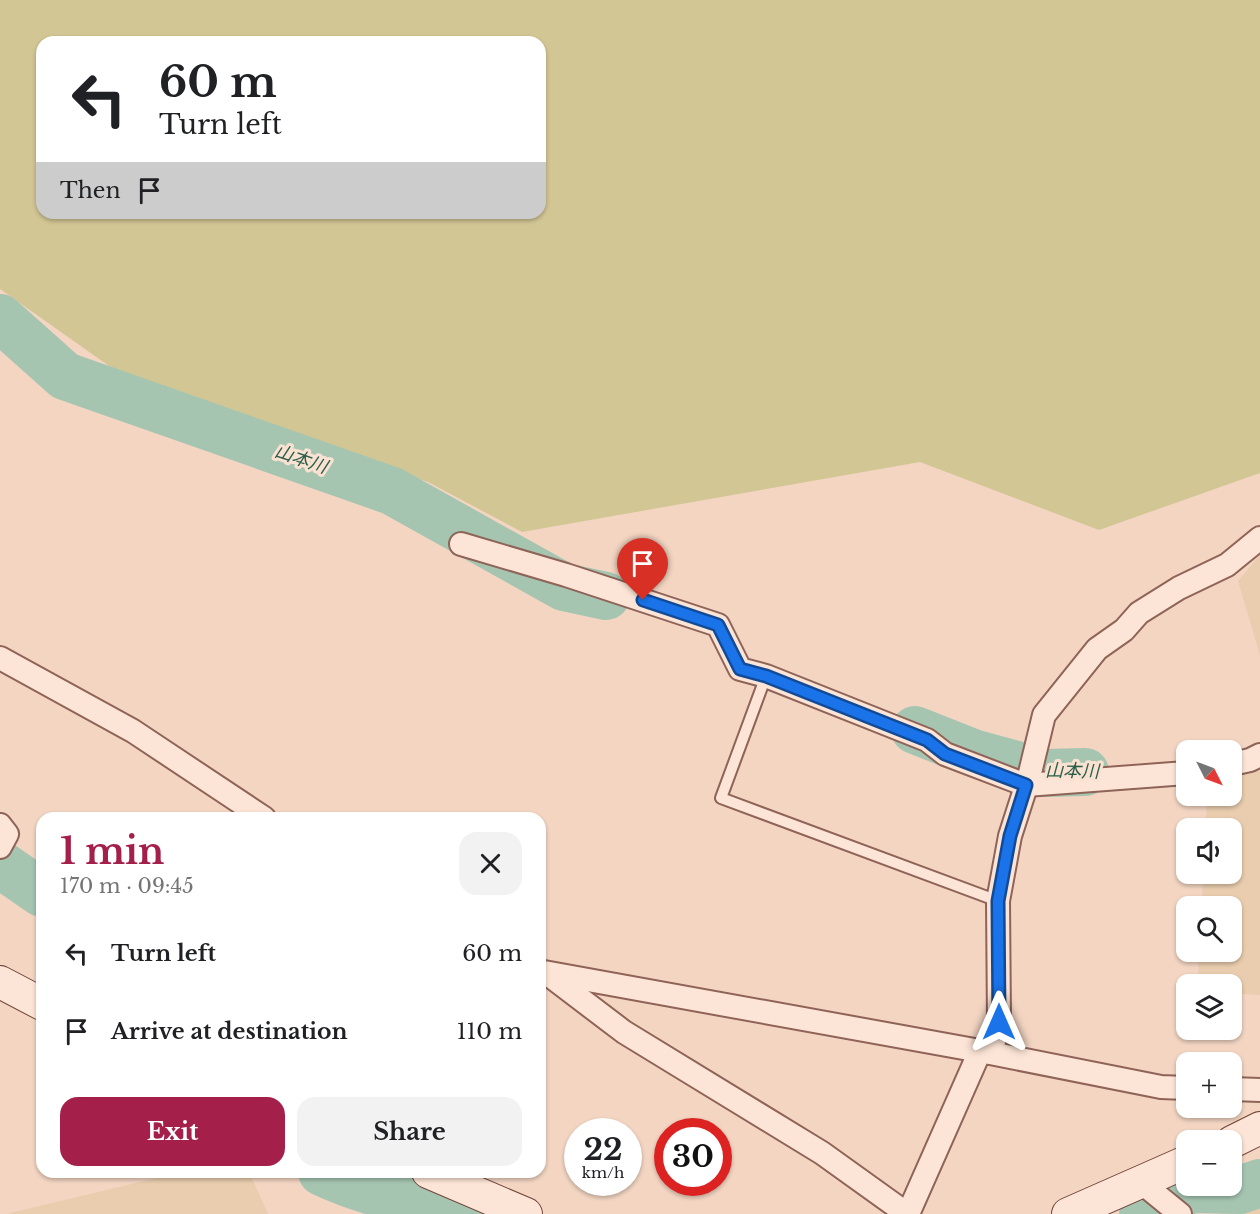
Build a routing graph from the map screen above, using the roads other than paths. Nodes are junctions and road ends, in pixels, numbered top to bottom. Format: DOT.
graph roads {
  1 [pos="1260,538"];
  2 [pos="461,544"];
  3 [pos="0,658"];
  4 [pos="766,676"];
  5 [pos="1260,755"];
  6 [pos="1242,762"];
  7 [pos="1030,773"];
  8 [pos="1176,773"];
  9 [pos="255,812"];
  10 [pos="998,901"];
  11 [pos="546,972"];
  12 [pos="546,974"];
  13 [pos="0,982"];
  14 [pos="36,1001"];
  15 [pos="986,1052"];
  16 [pos="1176,1088"];
  17 [pos="1242,1089"];
  18 [pos="1260,1090"];
  19 [pos="1260,1128"];
  20 [pos="1242,1137"];
  21 [pos="1176,1167"];
  22 [pos="442,1178"];
  23 [pos="1142,1183"];
  24 [pos="526,1214"];
  25 [pos="908,1214"];
  26 [pos="1068,1214"];
  27 [pos="1180,1214"];
  1 -- 7 [label="street"];
  2 -- 4 [label="street"];
  3 -- 9 [label="street"];
  4 -- 7 [label="street"];
  4 -- 10 [label="lane"];
  5 -- 6 [label="street"];
  7 -- 8 [label="street"];
  7 -- 10 [label="street"];
  10 -- 15 [label="street"];
  11 -- 15 [label="street"];
  12 -- 25 [label="street"];
  13 -- 14 [label="main road"];
  15 -- 16 [label="street"];
  15 -- 25 [label="street"];
  17 -- 18 [label="street"];
  19 -- 20 [label="main road"];
  21 -- 23 [label="main road"];
  22 -- 24 [label="main road"];
  23 -- 26 [label="main road"];
  23 -- 27 [label="street"];
}
